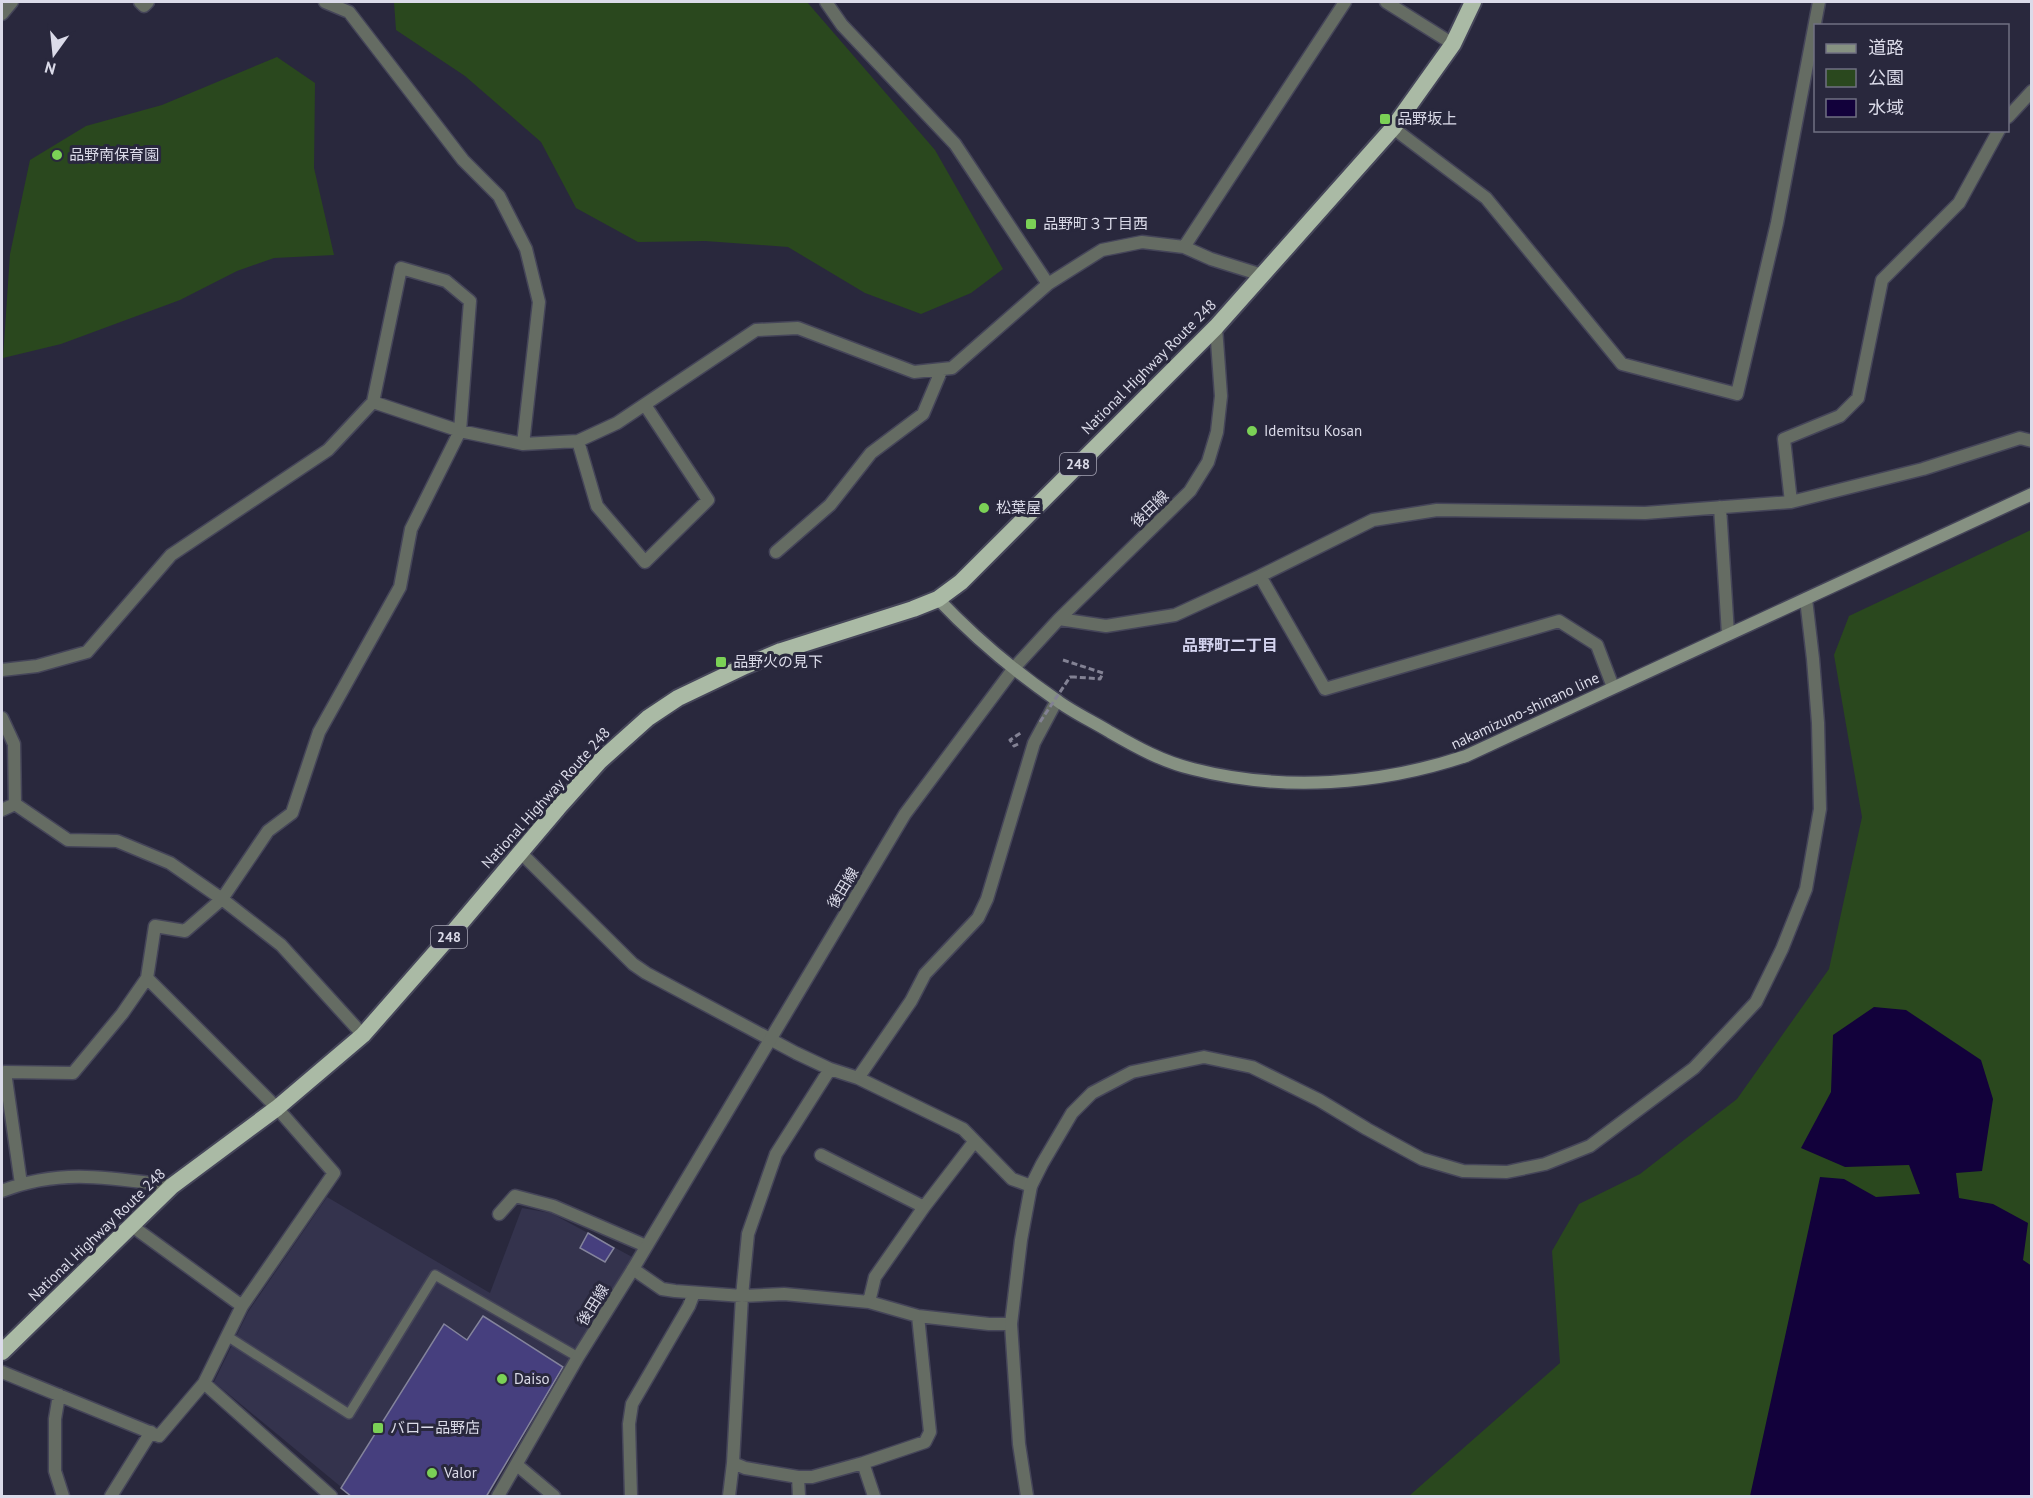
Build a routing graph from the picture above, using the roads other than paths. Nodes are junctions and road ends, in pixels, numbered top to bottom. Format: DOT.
graph roads {
  1 [pos="12,2"];
  2 [pos="140,2"];
  3 [pos="148,2"];
  4 [pos="325,2"];
  5 [pos="826,2"];
  6 [pos="1345,2"];
  7 [pos="1386,2"];
  8 [pos="1473,2"];
  9 [pos="1819,2"];
  10 [pos="2,14"];
  11 [pos="1815,24"];
  12 [pos="1814,28"];
  13 [pos="1453,44"];
  14 [pos="2031,91"];
  15 [pos="2009,115"];
  16 [pos="1393,128"];
  17 [pos="1999,132"];
  18 [pos="1184,247"];
  19 [pos="1262,275"];
  20 [pos="1048,284"];
  21 [pos="1216,327"];
  22 [pos="942,369"];
  23 [pos="373,402"];
  24 [pos="645,405"];
  25 [pos="460,431"];
  26 [pos="578,441"];
  27 [pos="2031,441"];
  28 [pos="523,444"];
  29 [pos="2031,494"];
  30 [pos="1791,502"];
  31 [pos="1720,507"];
  32 [pos="776,552"];
  33 [pos="1260,576"];
  34 [pos="938,599"];
  35 [pos="1806,599"];
  36 [pos="1059,619"];
  37 [pos="1728,634"];
  38 [pos="1014,668"];
  39 [pos="2,670"];
  40 [pos="1613,687"];
  41 [pos="1056,700"];
  42 [pos="2,718"];
  43 [pos="15,804"];
  44 [pos="2,810"];
  45 [pos="520,852"];
  46 [pos="222,899"];
  47 [pos="147,978"];
  48 [pos="363,1035"];
  49 [pos="770,1040"];
  50 [pos="830,1069"];
  51 [pos="858,1078"];
  52 [pos="277,1108"];
  53 [pos="974,1142"];
  54 [pos="821,1155"];
  55 [pos="21,1184"];
  56 [pos="172,1186"];
  57 [pos="1031,1186"];
  58 [pos="2,1191"];
  59 [pos="924,1207"];
  60 [pos="499,1214"];
  61 [pos="132,1226"];
  62 [pos="646,1246"];
  63 [pos="633,1269"];
  64 [pos="694,1293"];
  65 [pos="742,1296"];
  66 [pos="869,1302"];
  67 [pos="242,1306"];
  68 [pos="918,1316"];
  69 [pos="1011,1324"];
  70 [pos="227,1336"];
  71 [pos="2,1352"];
  72 [pos="579,1357"];
  73 [pos="2,1372"];
  74 [pos="204,1383"];
  75 [pos="59,1395"];
  76 [pos="151,1432"];
  77 [pos="733,1463"];
  78 [pos="863,1464"];
  79 [pos="518,1466"];
  80 [pos="798,1477"];
  81 [pos="63,1497"];
  82 [pos="111,1497"];
  83 [pos="331,1497"];
  84 [pos="498,1497"];
  85 [pos="554,1497"];
  86 [pos="631,1497"];
  87 [pos="729,1497"];
  88 [pos="799,1497"];
  89 [pos="874,1497"];
  90 [pos="1027,1497"];
  1 -- 10 [label="street"];
  2 -- 3 [label="street"];
  4 -- 28 [label="street"];
  5 -- 20 [label="street"];
  6 -- 18 [label="street"];
  7 -- 13 [label="street"];
  8 -- 13 [label="highway, National Highway Route 248 / 248"];
  9 -- 11 [label="street"];
  12 -- 16 [label="street"];
  13 -- 16 [label="highway, National Highway Route 248 / 248"];
  14 -- 15 [label="street"];
  16 -- 19 [label="highway, National Highway Route 248 / 248"];
  17 -- 30 [label="street"];
  18 -- 19 [label="street"];
  18 -- 20 [label="street"];
  19 -- 21 [label="highway, National Highway Route 248 / 248"];
  20 -- 22 [label="street"];
  21 -- 34 [label="highway, National Highway Route 248 / 248"];
  21 -- 36 [label="street, 後田線"];
  22 -- 24 [label="street"];
  22 -- 32 [label="street"];
  23 -- 25 [label="street"];
  23 -- 25 [label="street"];
  23 -- 39 [label="street"];
  24 -- 26 [label="street"];
  24 -- 26 [label="street"];
  25 -- 28 [label="street"];
  25 -- 46 [label="street"];
  26 -- 28 [label="street"];
  27 -- 30 [label="street"];
  29 -- 35 [label="main road, nakamizuno-shinano line"];
  30 -- 31 [label="street"];
  31 -- 33 [label="street"];
  31 -- 37 [label="street"];
  33 -- 36 [label="street"];
  33 -- 40 [label="street"];
  34 -- 38 [label="main road, nakamizuno-shinano line"];
  34 -- 45 [label="highway, National Highway Route 248 / 248"];
  35 -- 37 [label="main road, nakamizuno-shinano line"];
  35 -- 57 [label="street"];
  36 -- 38 [label="street, 後田線"];
  37 -- 40 [label="main road, nakamizuno-shinano line"];
  38 -- 41 [label="main road, nakamizuno-shinano line"];
  38 -- 49 [label="street, 後田線"];
  40 -- 41 [label="main road, nakamizuno-shinano line"];
  41 -- 51 [label="street"];
  42 -- 43 [label="street"];
  43 -- 44 [label="street"];
  43 -- 46 [label="street"];
  45 -- 48 [label="highway, National Highway Route 248 / 248"];
  45 -- 49 [label="street"];
  46 -- 47 [label="street"];
  46 -- 48 [label="street"];
  47 -- 52 [label="street"];
  47 -- 55 [label="street"];
  48 -- 52 [label="highway, National Highway Route 248 / 248"];
  49 -- 50 [label="street"];
  49 -- 62 [label="street, 後田線"];
  50 -- 51 [label="street"];
  50 -- 65 [label="street"];
  51 -- 53 [label="street"];
  52 -- 56 [label="highway, National Highway Route 248 / 248"];
  52 -- 67 [label="street"];
  53 -- 57 [label="street"];
  53 -- 59 [label="street"];
  54 -- 59 [label="street"];
  55 -- 56 [label="street"];
  55 -- 58 [label="street"];
  56 -- 61 [label="highway, National Highway Route 248 / 248"];
  57 -- 69 [label="street"];
  59 -- 66 [label="street"];
  60 -- 62 [label="street"];
  61 -- 67 [label="street"];
  61 -- 71 [label="highway, National Highway Route 248 / 248"];
  62 -- 63 [label="street, 後田線"];
  63 -- 64 [label="street"];
  63 -- 72 [label="street, 後田線"];
  64 -- 65 [label="street"];
  64 -- 86 [label="street"];
  65 -- 66 [label="street"];
  65 -- 77 [label="street"];
  66 -- 68 [label="street"];
  67 -- 70 [label="street"];
  68 -- 69 [label="street"];
  68 -- 78 [label="street"];
  69 -- 90 [label="street"];
  70 -- 72 [label="lane"];
  70 -- 74 [label="street"];
  72 -- 79 [label="street, 後田線"];
  73 -- 75 [label="street"];
  74 -- 76 [label="street"];
  74 -- 83 [label="street"];
  75 -- 76 [label="street"];
  75 -- 81 [label="street"];
  76 -- 82 [label="street"];
  77 -- 80 [label="street"];
  77 -- 87 [label="street"];
  78 -- 80 [label="street"];
  78 -- 89 [label="street"];
  79 -- 84 [label="street, 後田線"];
  79 -- 85 [label="street"];
  80 -- 88 [label="street"];
}
